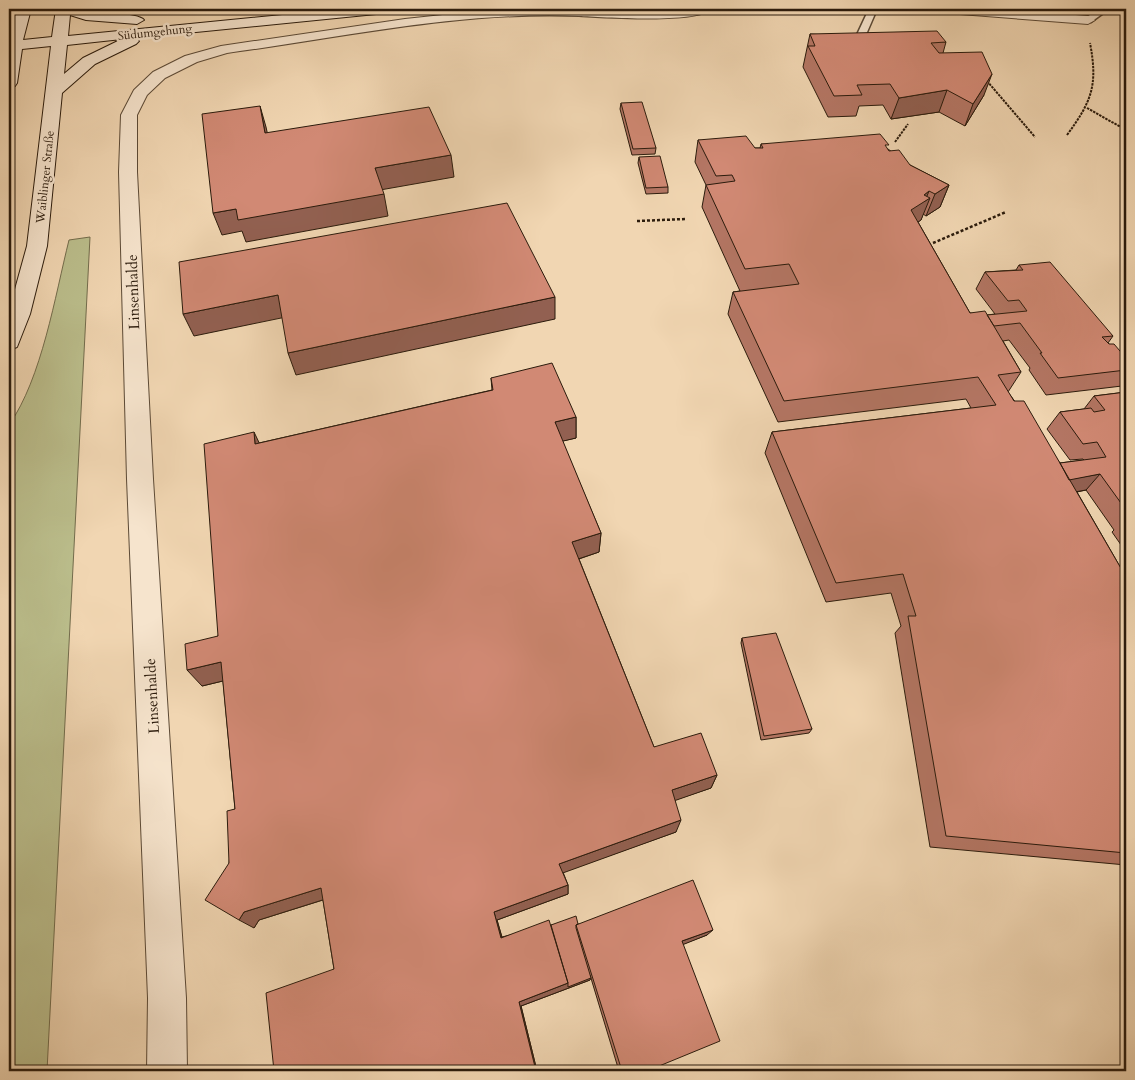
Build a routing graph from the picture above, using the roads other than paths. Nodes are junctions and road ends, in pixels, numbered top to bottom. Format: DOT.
graph roads {
  1 [pos="24,9"];
  2 [pos="65,9"];
  3 [pos="386,9"];
  4 [pos="703,9"];
  5 [pos="873,9"];
  6 [pos="947,9"];
  7 [pos="1105,9"];
  8 [pos="229,10"];
  9 [pos="1081,19"];
  10 [pos="137,20"];
  11 [pos="158,31"];
  12 [pos="61,35"];
  13 [pos="12,39"];
  14 [pos="858,44"];
  15 [pos="9,76"];
  16 [pos="53,92"];
  17 [pos="9,342"];
  18 [pos="168,1071"];
  1 -- 13 [label="street"];
  2 -- 10 [label="street"];
  2 -- 12 [label="street, Waiblinger Straße"];
  3 -- 11 [label="street, Südumgehung"];
  4 -- 18 [label="street, Linsenhalde"];
  5 -- 14 [label="lane"];
  6 -- 9 [label="street"];
  7 -- 9 [label="lane"];
  8 -- 10 [label="street, Südumgehung"];
  10 -- 12 [label="street, Südumgehung"];
  11 -- 12 [label="street, Südumgehung"];
  11 -- 16 [label="street"];
  12 -- 13 [label="street, Südumgehung"];
  12 -- 16 [label="street, Waiblinger Straße"];
  13 -- 15 [label="street"];
  16 -- 17 [label="street, Waiblinger Straße"];
}
